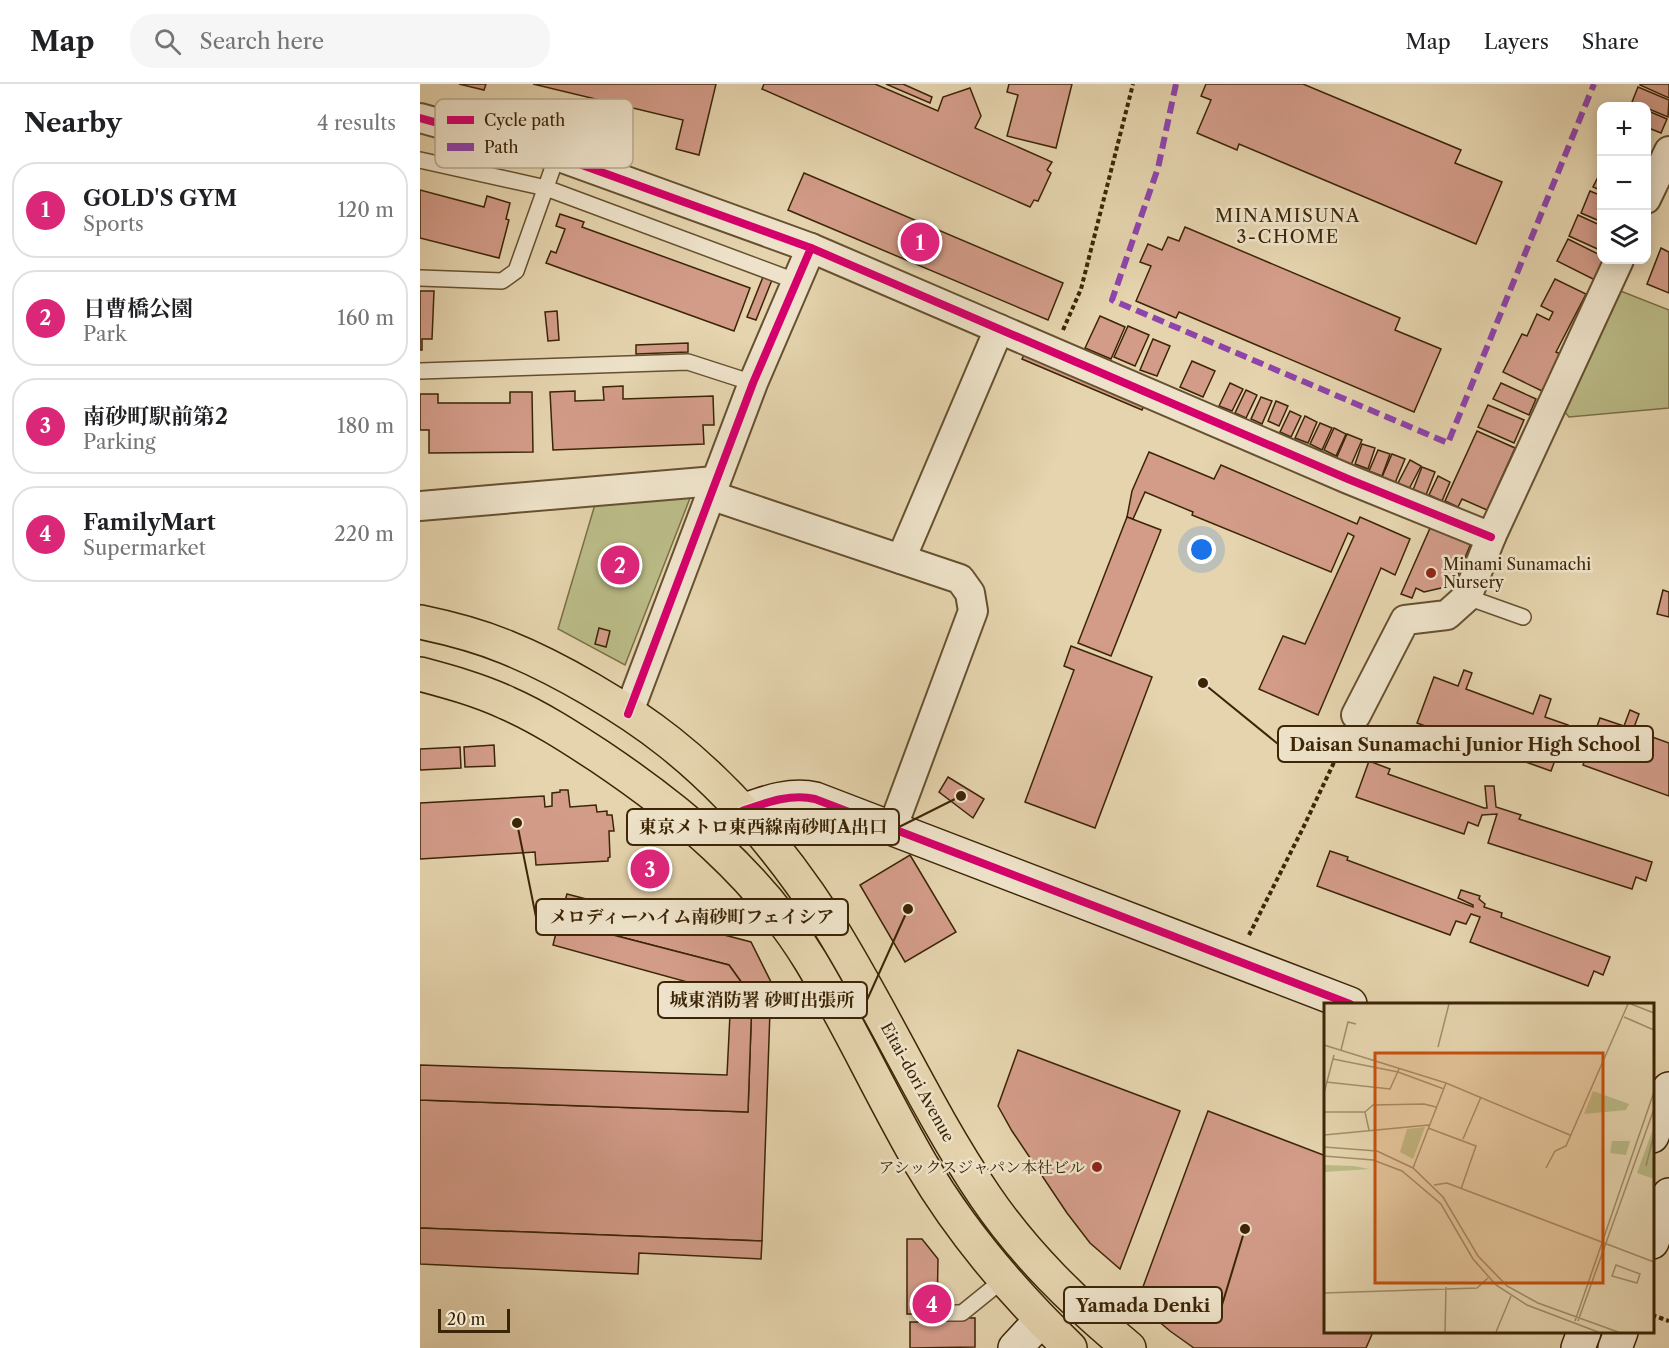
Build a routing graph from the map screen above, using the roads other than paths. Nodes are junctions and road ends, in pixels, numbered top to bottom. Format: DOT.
graph roads {
  1 [pos="420,118"];
  2 [pos="435,122"];
  3 [pos="1669,151"];
  4 [pos="420,160"];
  5 [pos="435,163"];
  6 [pos="456,168"];
  7 [pos="553,168"];
  8 [pos="590,168"];
  9 [pos="546,188"];
  10 [pos="1651,190"];
  11 [pos="811,248"];
  12 [pos="1617,264"];
  13 [pos="420,278"];
  14 [pos="798,282"];
  15 [pos="999,328"];
  16 [pos="420,371"];
  17 [pos="753,383"];
  18 [pos="712,488"];
  19 [pos="420,506"];
  20 [pos="1491,537"];
  21 [pos="901,559"];
  22 [pos="1467,597"];
  23 [pos="1523,617"];
  24 [pos="420,622"];
  25 [pos="420,674"];
  26 [pos="628,714"];
  27 [pos="1356,715"];
  28 [pos="742,811"];
  29 [pos="892,830"];
  30 [pos="1345,1003"];
  31 [pos="1669,1089"];
  32 [pos="1658,1126"];
  33 [pos="1669,1195"];
  34 [pos="1654,1239"];
  35 [pos="1004,1278"];
  36 [pos="942,1313"];
  37 [pos="1041,1320"];
  38 [pos="1584,1333"];
  39 [pos="1621,1333"];
  40 [pos="1015,1348"];
  41 [pos="1070,1348"];
  42 [pos="1130,1348"];
  43 [pos="1578,1348"];
  44 [pos="1615,1348"];
  1 -- 2 [label="street"];
  3 -- 10 [label="street"];
  4 -- 5 [label="lane"];
  6 -- 9 [label="lane"];
  7 -- 9 [label="lane"];
  8 -- 11 [label="street"];
  9 -- 13 [label="lane"];
  9 -- 14 [label="lane"];
  11 -- 14 [label="street"];
  11 -- 15 [label="street"];
  12 -- 20 [label="street"];
  14 -- 17 [label="street"];
  15 -- 20 [label="street"];
  15 -- 21 [label="street"];
  16 -- 17 [label="lane"];
  17 -- 18 [label="street"];
  18 -- 19 [label="street"];
  18 -- 21 [label="street"];
  18 -- 26 [label="street"];
  20 -- 22 [label="street"];
  21 -- 29 [label="street"];
  22 -- 23 [label="lane"];
  22 -- 27 [label="street"];
  24 -- 26 [label="main road, Eitai-dori Avenue"];
  25 -- 35 [label="main road"];
  26 -- 28 [label="main road, Eitai-dori Avenue"];
  28 -- 29 [label="street"];
  28 -- 42 [label="main road, Eitai-dori Avenue"];
  29 -- 30 [label="street"];
  31 -- 32 [label="street"];
  33 -- 34 [label="street"];
  35 -- 36 [label="lane"];
  35 -- 37 [label="main road"];
  37 -- 40 [label="street"];
  37 -- 41 [label="main road"];
  38 -- 43 [label="street"];
  39 -- 44 [label="street"];
}
